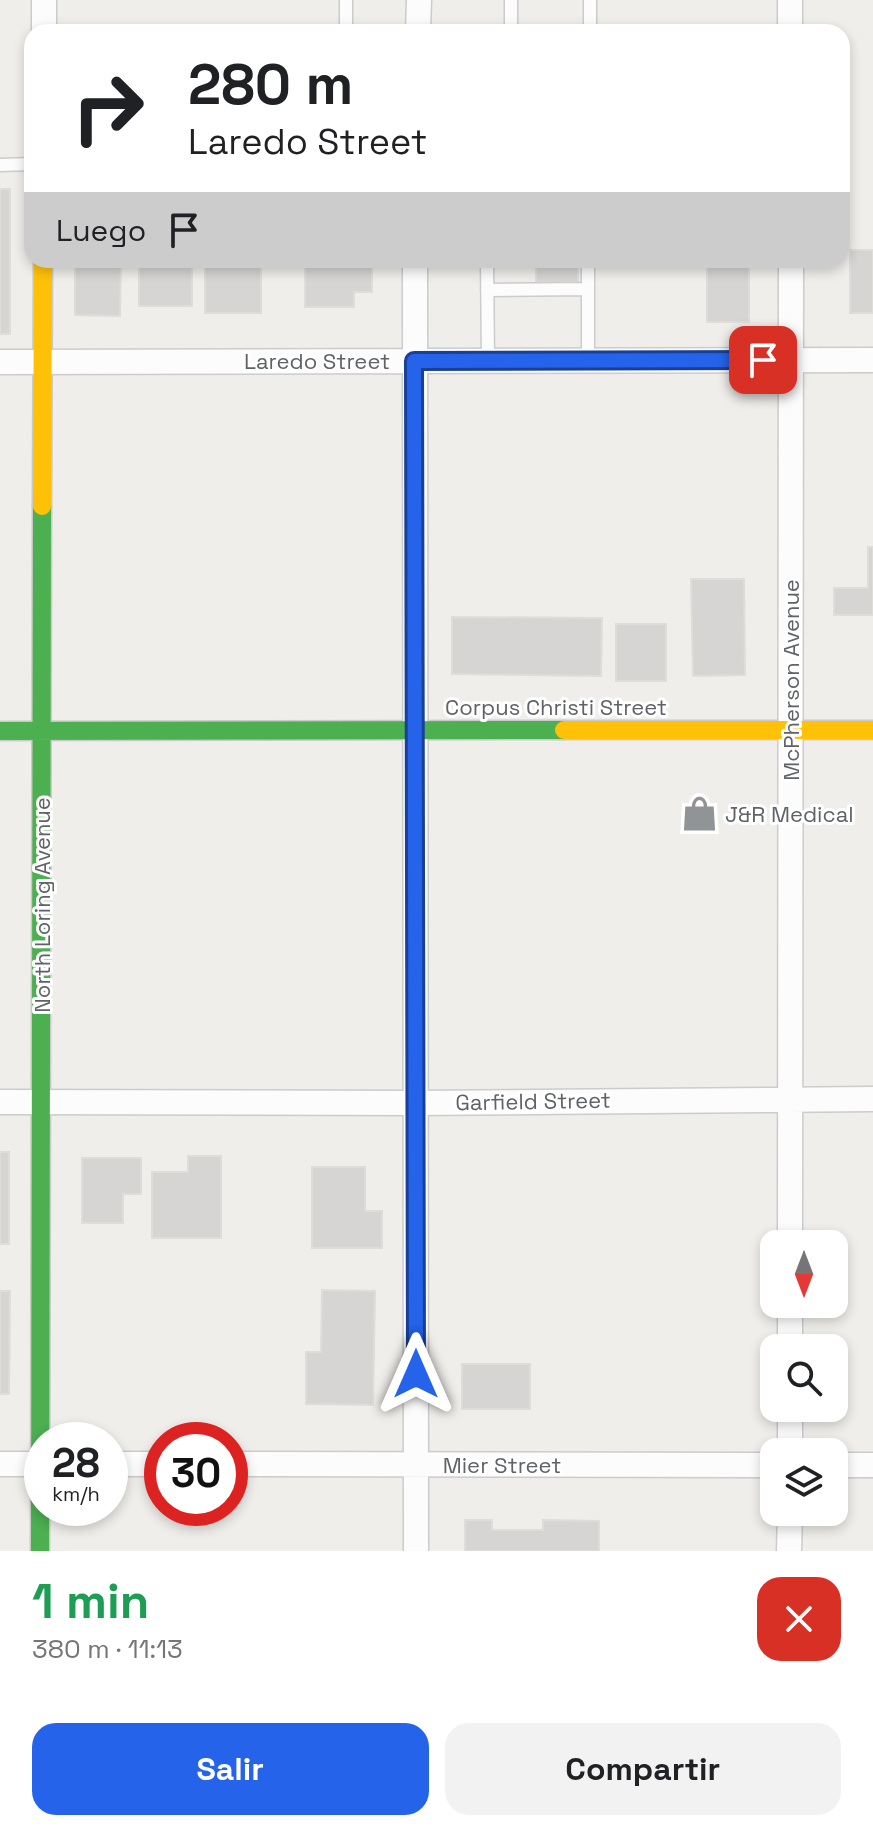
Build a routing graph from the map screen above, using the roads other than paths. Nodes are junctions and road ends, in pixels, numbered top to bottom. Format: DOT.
graph roads {
  1 [pos="44,0"];
  2 [pos="346,0"];
  3 [pos="419,0"];
  4 [pos="511,0"];
  5 [pos="590,0"];
  6 [pos="790,0"];
  7 [pos="44,24"];
  8 [pos="346,24"];
  9 [pos="418,24"];
  10 [pos="511,24"];
  11 [pos="590,24"];
  12 [pos="790,24"];
  13 [pos="24,164"];
  14 [pos="0,165"];
  15 [pos="43,268"];
  16 [pos="415,268"];
  17 [pos="487,268"];
  18 [pos="588,268"];
  19 [pos="791,268"];
  20 [pos="587,289"];
  21 [pos="487,290"];
  22 [pos="792,360"];
  23 [pos="873,360"];
  24 [pos="414,361"];
  25 [pos="488,361"];
  26 [pos="588,361"];
  27 [pos="0,362"];
  28 [pos="43,362"];
  29 [pos="791,730"];
  30 [pos="873,730"];
  31 [pos="0,731"];
  32 [pos="42,731"];
  33 [pos="414,731"];
  34 [pos="789,1099"];
  35 [pos="873,1099"];
  36 [pos="0,1102"];
  37 [pos="41,1102"];
  38 [pos="415,1103"];
  39 [pos="790,1230"];
  40 [pos="41,1422"];
  41 [pos="0,1464"];
  42 [pos="24,1464"];
  43 [pos="248,1464"];
  44 [pos="416,1465"];
  45 [pos="760,1465"];
  46 [pos="848,1465"];
  47 [pos="873,1465"];
  48 [pos="40,1526"];
  49 [pos="790,1526"];
  50 [pos="40,1551"];
  51 [pos="416,1551"];
  52 [pos="789,1551"];
  1 -- 7 [label="street"];
  2 -- 8 [label="lane"];
  3 -- 9 [label="street"];
  4 -- 10 [label="lane"];
  5 -- 11 [label="lane"];
  6 -- 12 [label="street"];
  13 -- 14 [label="lane"];
  15 -- 28 [label="street, North Loring Avenue"];
  16 -- 24 [label="street"];
  17 -- 21 [label="lane"];
  18 -- 20 [label="lane"];
  19 -- 22 [label="street, McPherson Avenue"];
  20 -- 21 [label="lane"];
  20 -- 26 [label="lane"];
  21 -- 25 [label="lane"];
  22 -- 23 [label="street, Laredo Street"];
  22 -- 26 [label="street, Laredo Street"];
  22 -- 29 [label="street, McPherson Avenue"];
  24 -- 25 [label="street, Laredo Street"];
  24 -- 28 [label="street, Laredo Street"];
  24 -- 33 [label="street"];
  25 -- 26 [label="street, Laredo Street"];
  27 -- 28 [label="street, Laredo Street"];
  28 -- 32 [label="street, North Loring Avenue"];
  29 -- 30 [label="street, Corpus Christi Street"];
  29 -- 33 [label="street, Corpus Christi Street"];
  29 -- 34 [label="street, McPherson Avenue"];
  31 -- 32 [label="street, Corpus Christi Street"];
  32 -- 33 [label="street, Corpus Christi Street"];
  32 -- 37 [label="street, North Loring Avenue"];
  33 -- 38 [label="street"];
  34 -- 35 [label="street, Garfield Street"];
  34 -- 38 [label="street, Garfield Street"];
  34 -- 39 [label="street, McPherson Avenue"];
  36 -- 37 [label="street, Garfield Street"];
  37 -- 38 [label="street, Garfield Street"];
  37 -- 40 [label="street, North Loring Avenue"];
  38 -- 44 [label="street"];
  41 -- 42 [label="street"];
  43 -- 44 [label="street, Mier Street"];
  44 -- 45 [label="street, Mier Street"];
  44 -- 51 [label="street"];
  46 -- 47 [label="street"];
  48 -- 50 [label="street, North Loring Avenue"];
  49 -- 52 [label="street"];
}
